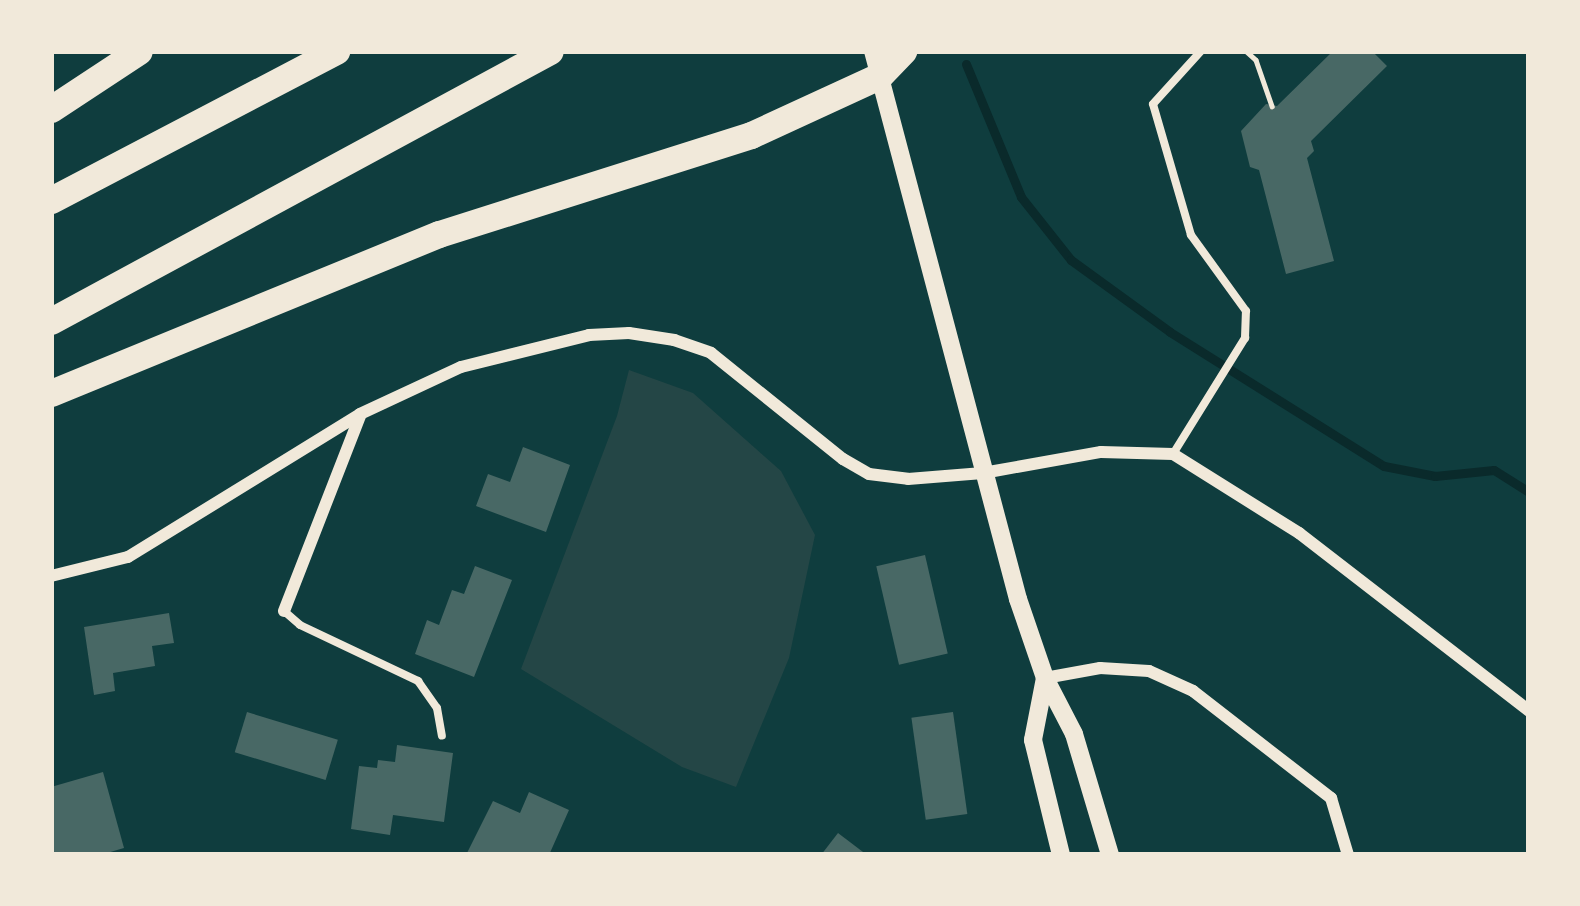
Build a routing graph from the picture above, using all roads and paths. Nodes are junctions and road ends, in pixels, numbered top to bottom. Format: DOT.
graph roads {
  1 [pos="139,51"];
  2 [pos="336,51"];
  3 [pos="550,51"];
  4 [pos="903,51"];
  5 [pos="1201,51"];
  6 [pos="1246,51"];
  7 [pos="876,63"];
  8 [pos="1272,106"];
  9 [pos="51,110"];
  10 [pos="51,200"];
  11 [pos="51,321"];
  12 [pos="51,393"];
  13 [pos="360,414"];
  14 [pos="1173,454"];
  15 [pos="982,473"];
  16 [pos="51,576"];
  17 [pos="284,611"];
  18 [pos="1045,678"];
  19 [pos="1529,711"];
  20 [pos="442,736"];
  21 [pos="1061,855"];
  22 [pos="1108,855"];
  23 [pos="1348,855"];
  1 -- 9 [label="highway"];
  2 -- 10 [label="highway"];
  3 -- 11 [label="highway"];
  4 -- 7 [label="highway"];
  5 -- 14 [label="lane"];
  6 -- 8 [label="path"];
  7 -- 12 [label="highway"];
  7 -- 15 [label="street"];
  13 -- 15 [label="street"];
  13 -- 16 [label="street"];
  13 -- 17 [label="street"];
  14 -- 15 [label="street"];
  14 -- 19 [label="street"];
  15 -- 18 [label="street"];
  17 -- 20 [label="lane"];
  18 -- 21 [label="street"];
  18 -- 22 [label="street"];
  18 -- 23 [label="street"];
}
